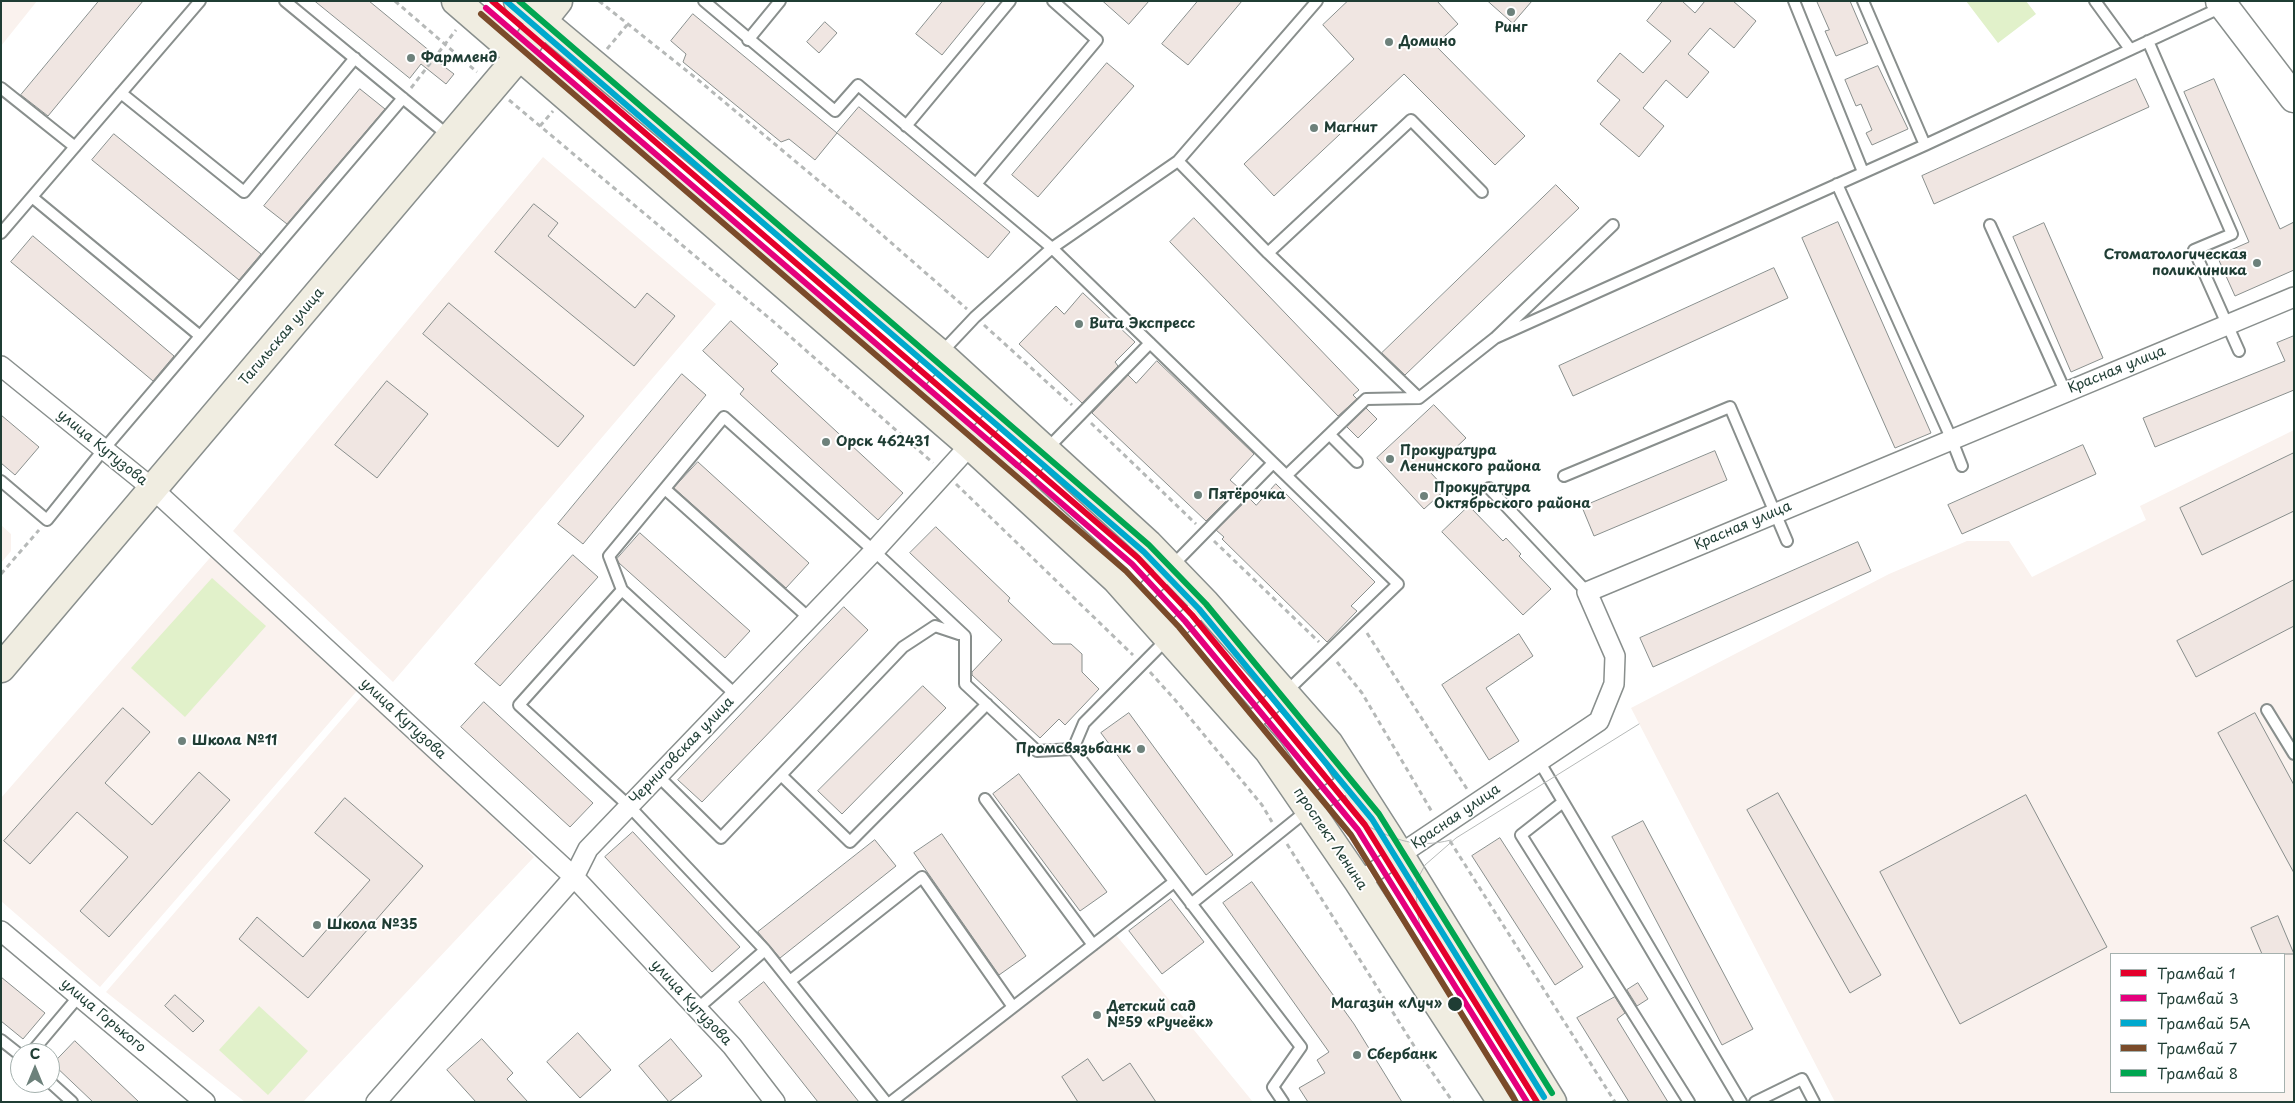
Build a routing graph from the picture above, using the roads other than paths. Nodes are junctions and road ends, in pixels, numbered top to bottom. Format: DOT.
graph roads {
  1 [pos="200,1"];
  2 [pos="285,1"];
  3 [pos="518,1"];
  4 [pos="704,1"];
  5 [pos="780,1"];
  6 [pos="1010,1"];
  7 [pos="1053,1"];
  8 [pos="1317,1"];
  9 [pos="1794,1"];
  10 [pos="1863,1"];
  11 [pos="2095,1"];
  12 [pos="2226,3"];
  13 [pos="550,11"];
  14 [pos="459,12"];
  15 [pos="748,40"];
  16 [pos="2148,41"];
  17 [pos="2130,49"];
  18 [pos="520,55"];
  19 [pos="355,58"];
  20 [pos="1,88"];
  21 [pos="121,93"];
  22 [pos="403,98"];
  23 [pos="2294,98"];
  24 [pos="906,126"];
  25 [pos="450,138"];
  26 [pos="1924,145"];
  27 [pos="75,147"];
  28 [pos="1178,161"];
  29 [pos="1863,172"];
  30 [pos="976,184"];
  31 [pos="1836,184"];
  32 [pos="1482,192"];
  33 [pos="32,196"];
  34 [pos="1613,224"];
  35 [pos="1990,225"];
  36 [pos="1,233"];
  37 [pos="1052,248"];
  38 [pos="1268,253"];
  39 [pos="2294,296"];
  40 [pos="2228,324"];
  41 [pos="200,336"];
  42 [pos="1495,338"];
  43 [pos="1150,343"];
  44 [pos="2239,352"];
  45 [pos="940,354"];
  46 [pos="1,366"];
  47 [pos="907,390"];
  48 [pos="2065,391"];
  49 [pos="1419,398"];
  50 [pos="1002,410"];
  51 [pos="1330,435"];
  52 [pos="1951,438"];
  53 [pos="970,445"];
  54 [pos="104,449"];
  55 [pos="1046,450"];
  56 [pos="1357,462"];
  57 [pos="1273,463"];
  58 [pos="1962,466"];
  59 [pos="1287,475"];
  60 [pos="1564,476"];
  61 [pos="1,482"];
  62 [pos="1014,485"];
  63 [pos="1489,488"];
  64 [pos="153,489"];
  65 [pos="665,489"];
  66 [pos="1776,512"];
  67 [pos="1787,541"];
  68 [pos="874,551"];
  69 [pos="1171,567"];
  70 [pos="622,590"];
  71 [pos="1587,592"];
  72 [pos="1137,601"];
  73 [pos="1206,603"];
  74 [pos="809,618"];
  75 [pos="964,636"];
  76 [pos="1168,637"];
  77 [pos="1,668"];
  78 [pos="1284,693"];
  79 [pos="736,695"];
  80 [pos="987,704"];
  81 [pos="2267,710"];
  82 [pos="1247,726"];
  83 [pos="1072,749"];
  84 [pos="2294,754"];
  85 [pos="1539,761"];
  86 [pos="781,775"];
  87 [pos="658,776"];
  88 [pos="1351,779"];
  89 [pos="984,799"];
  90 [pos="1564,802"];
  91 [pos="629,806"];
  92 [pos="1309,809"];
  93 [pos="1399,854"];
  94 [pos="574,877"];
  95 [pos="1174,882"];
  96 [pos="1359,882"];
  97 [pos="1191,904"];
  98 [pos="1,931"];
  99 [pos="1093,945"];
  100 [pos="765,950"];
  101 [pos="790,981"];
  102 [pos="79,996"];
  103 [pos="1013,1007"];
  104 [pos="697,1009"];
  105 [pos="39,1043"];
  106 [pos="60,1091"];
  107 [pos="72,1102"];
  108 [pos="205,1102"];
  109 [pos="376,1102"];
  110 [pos="775,1102"];
  111 [pos="886,1102"];
  112 [pos="891,1102"];
  113 [pos="1283,1102"];
  114 [pos="1502,1102"];
  115 [pos="1552,1102"];
  116 [pos="1689,1102"];
  117 [pos="1741,1102"];
  118 [pos="1755,1102"];
  119 [pos="1814,1102"];
  1 -- 21 [label="lane"];
  2 -- 19 [label="lane"];
  3 -- 13 [label="main road"];
  4 -- 15 [label="lane"];
  5 -- 15 [label="lane"];
  6 -- 24 [label="lane"];
  7 -- 30 [label="lane"];
  8 -- 28 [label="lane"];
  9 -- 29 [label="lane"];
  10 -- 26 [label="lane"];
  11 -- 17 [label="lane"];
  12 -- 16 [label="lane"];
  12 -- 23 [label="main road"];
  13 -- 18 [label="main road, Тагильская улица"];
  13 -- 45 [label="main road"];
  14 -- 18 [label="main road, проспект Ленина"];
  15 -- 24 [label="lane"];
  16 -- 17 [label="lane"];
  16 -- 40 [label="lane"];
  17 -- 26 [label="lane"];
  18 -- 25 [label="main road, Тагильская улица"];
  18 -- 47 [label="main road, проспект Ленина"];
  19 -- 21 [label="lane"];
  19 -- 22 [label="lane"];
  20 -- 27 [label="lane"];
  21 -- 27 [label="lane"];
  22 -- 25 [label="lane"];
  22 -- 41 [label="lane"];
  24 -- 30 [label="lane"];
  25 -- 64 [label="main road, Тагильская улица"];
  26 -- 29 [label="lane"];
  27 -- 33 [label="lane"];
  28 -- 37 [label="lane"];
  28 -- 38 [label="lane"];
  29 -- 31 [label="lane"];
  30 -- 37 [label="lane"];
  31 -- 42 [label="lane"];
  31 -- 52 [label="lane"];
  32 -- 38 [label="lane"];
  33 -- 36 [label="lane"];
  33 -- 41 [label="lane"];
  34 -- 42 [label="lane"];
  35 -- 48 [label="lane"];
  37 -- 43 [label="lane"];
  37 -- 45 [label="lane"];
  38 -- 49 [label="lane"];
  39 -- 40 [label="street, Красная улица"];
  40 -- 44 [label="lane"];
  40 -- 48 [label="street, Красная улица"];
  41 -- 54 [label="lane"];
  42 -- 49 [label="lane"];
  43 -- 55 [label="lane"];
  43 -- 57 [label="lane"];
  45 -- 47 [label="street"];
  45 -- 50 [label="main road"];
  46 -- 54 [label="street, улица Кутузова"];
  47 -- 53 [label="main road, проспект Ленина"];
  48 -- 52 [label="street, Красная улица"];
  49 -- 51 [label="lane"];
  50 -- 53 [label="street, Черниговская улица"];
  50 -- 55 [label="main road"];
  51 -- 56 [label="lane"];
  51 -- 59 [label="lane"];
  52 -- 58 [label="lane"];
  52 -- 66 [label="street, Красная улица"];
  53 -- 62 [label="main road, проспект Ленина"];
  53 -- 68 [label="street, Черниговская улица"];
  54 -- 61 [label="lane"];
  54 -- 64 [label="street, улица Кутузова"];
  55 -- 62 [label="street"];
  55 -- 69 [label="main road"];
  57 -- 59 [label="lane"];
  57 -- 69 [label="lane"];
  59 -- 78 [label="lane"];
  60 -- 66 [label="lane"];
  62 -- 72 [label="main road, проспект Ленина"];
  63 -- 71 [label="lane"];
  64 -- 77 [label="main road, Тагильская улица"];
  64 -- 94 [label="street, улица Кутузова"];
  65 -- 68 [label="lane"];
  65 -- 70 [label="lane"];
  65 -- 74 [label="lane"];
  66 -- 67 [label="lane"];
  66 -- 71 [label="street, Красная улица"];
  68 -- 74 [label="street, Черниговская улица"];
  68 -- 75 [label="lane"];
  69 -- 72 [label="street"];
  69 -- 73 [label="main road"];
  70 -- 79 [label="lane"];
  70 -- 91 [label="lane"];
  71 -- 85 [label="street, Красная улица"];
  72 -- 76 [label="main road, проспект Ленина"];
  73 -- 76 [label="street"];
  73 -- 78 [label="main road"];
  74 -- 79 [label="street, Черниговская улица"];
  75 -- 80 [label="lane"];
  75 -- 86 [label="lane"];
  76 -- 82 [label="main road, проспект Ленина"];
  76 -- 83 [label="lane"];
  78 -- 82 [label="street"];
  78 -- 88 [label="main road"];
  79 -- 87 [label="street, Черниговская улица"];
  80 -- 83 [label="lane"];
  80 -- 86 [label="lane"];
  81 -- 84 [label="lane"];
  82 -- 92 [label="main road, проспект Ленина"];
  83 -- 95 [label="lane"];
  85 -- 90 [label="lane"];
  85 -- 93 [label="street, Красная улица"];
  86 -- 87 [label="lane"];
  87 -- 91 [label="street, Черниговская улица"];
  88 -- 92 [label="street"];
  88 -- 93 [label="main road"];
  89 -- 99 [label="lane"];
  90 -- 116 [label="lane"];
  90 -- 117 [label="lane"];
  91 -- 94 [label="street, Черниговская улица"];
  91 -- 100 [label="lane"];
  92 -- 96 [label="main road, проспект Ленина"];
  92 -- 97 [label="lane"];
  93 -- 96 [label="street, Красная улица"];
  93 -- 115 [label="main road"];
  94 -- 104 [label="street, улица Кутузова"];
  94 -- 109 [label="street, Черниговская улица"];
  95 -- 97 [label="lane"];
  95 -- 99 [label="lane"];
  96 -- 114 [label="main road, проспект Ленина"];
  97 -- 113 [label="lane"];
  98 -- 102 [label="street, улица Горького"];
  99 -- 103 [label="lane"];
  100 -- 101 [label="lane"];
  100 -- 104 [label="lane"];
  101 -- 103 [label="lane"];
  101 -- 111 [label="lane"];
  102 -- 105 [label="lane"];
  102 -- 108 [label="street, улица Горького"];
  103 -- 112 [label="lane"];
  104 -- 110 [label="street, улица Кутузова"];
  106 -- 107 [label="lane"];
  118 -- 119 [label="lane"];
}
